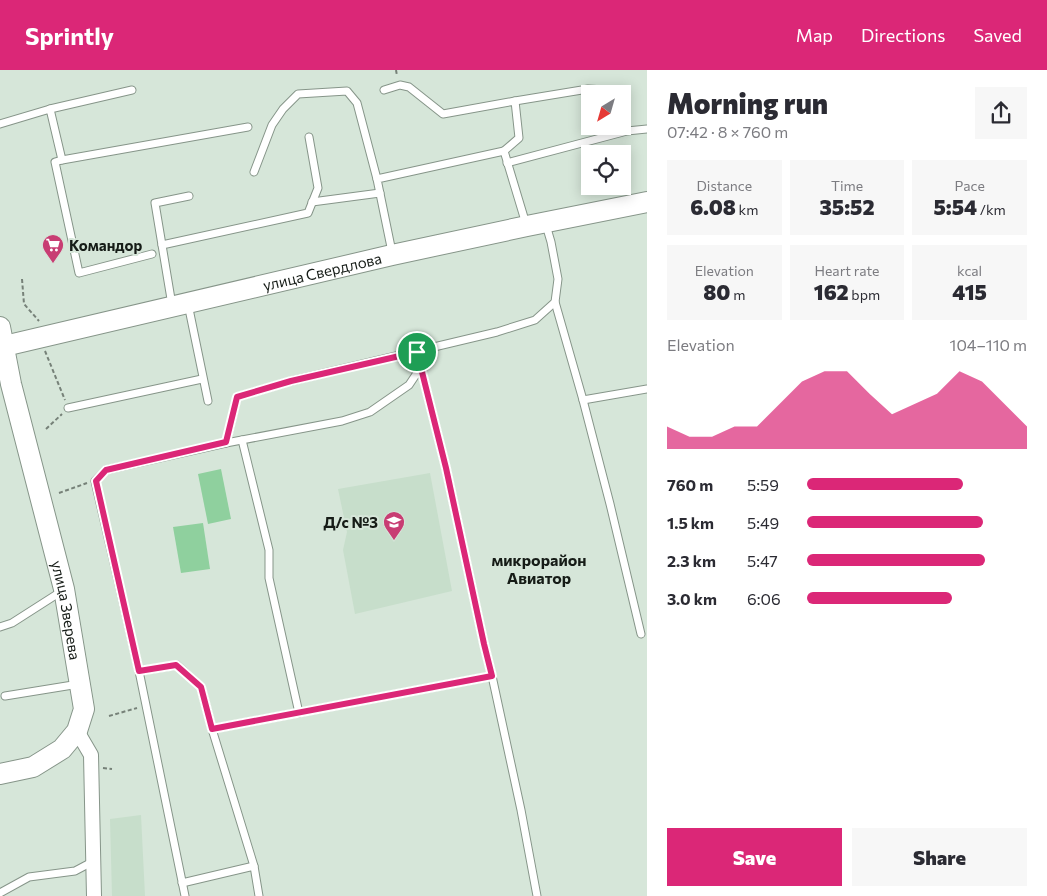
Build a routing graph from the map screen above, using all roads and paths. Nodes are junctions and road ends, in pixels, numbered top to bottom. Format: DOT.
graph roads {
  1 [pos="132,90"];
  2 [pos="384,90"];
  3 [pos="581,90"];
  4 [pos="515,101"];
  5 [pos="50,109"];
  6 [pos="0,124"];
  7 [pos="248,126"];
  8 [pos="647,129"];
  9 [pos="309,137"];
  10 [pos="504,151"];
  11 [pos="62,160"];
  12 [pos="507,163"];
  13 [pos="254,172"];
  14 [pos="377,178"];
  15 [pos="380,193"];
  16 [pos="189,196"];
  17 [pos="312,202"];
  18 [pos="647,202"];
  19 [pos="536,224"];
  20 [pos="162,245"];
  21 [pos="152,254"];
  22 [pos="392,255"];
  23 [pos="22,279"];
  24 [pos="555,302"];
  25 [pos="180,306"];
  26 [pos="41,323"];
  27 [pos="1,340"];
  28 [pos="45,351"];
  29 [pos="417,352"];
  30 [pos="421,367"];
  31 [pos="202,378"];
  32 [pos="647,389"];
  33 [pos="583,400"];
  34 [pos="208,401"];
  35 [pos="68,408"];
  36 [pos="46,430"];
  37 [pos="242,440"];
  38 [pos="226,442"];
  39 [pos="96,481"];
  40 [pos="59,493"];
  41 [pos="64,589"];
  42 [pos="0,627"];
  43 [pos="641,634"];
  44 [pos="139,671"];
  45 [pos="492,676"];
  46 [pos="80,684"];
  47 [pos="5,696"];
  48 [pos="146,705"];
  49 [pos="298,713"];
  50 [pos="108,716"];
  51 [pos="212,729"];
  52 [pos="77,731"];
  53 [pos="103,768"];
  54 [pos="112,769"];
  55 [pos="0,774"];
  56 [pos="92,862"];
  57 [pos="254,866"];
  58 [pos="182,884"];
  59 [pos="0,893"];
  60 [pos="94,896"];
  61 [pos="185,896"];
  62 [pos="260,896"];
  63 [pos="537,896"];
  1 -- 5 [label="lane"];
  2 -- 4 [label="lane"];
  3 -- 4 [label="lane"];
  4 -- 10 [label="lane"];
  5 -- 6 [label="lane"];
  5 -- 11 [label="lane"];
  7 -- 11 [label="lane"];
  8 -- 12 [label="lane"];
  9 -- 17 [label="lane"];
  10 -- 12 [label="lane"];
  10 -- 14 [label="lane"];
  11 -- 21 [label="lane"];
  12 -- 19 [label="lane"];
  13 -- 14 [label="lane"];
  14 -- 15 [label="lane"];
  15 -- 17 [label="lane"];
  15 -- 22 [label="lane"];
  16 -- 20 [label="lane"];
  17 -- 20 [label="lane"];
  18 -- 19 [label="main road, улица Свердлова"];
  19 -- 22 [label="main road, улица Свердлова"];
  19 -- 24 [label="lane"];
  20 -- 25 [label="lane"];
  22 -- 25 [label="main road, улица Свердлова"];
  23 -- 26 [label="path"];
  24 -- 29 [label="lane"];
  24 -- 33 [label="lane"];
  25 -- 27 [label="main road, улица Свердлова"];
  25 -- 31 [label="lane"];
  27 -- 41 [label="main road, улица Зверева"];
  28 -- 35 [label="path"];
  29 -- 30 [label="lane"];
  29 -- 38 [label="lane"];
  30 -- 37 [label="lane"];
  30 -- 45 [label="lane"];
  31 -- 34 [label="lane"];
  31 -- 35 [label="lane"];
  32 -- 33 [label="lane"];
  33 -- 43 [label="lane"];
  35 -- 36 [label="path"];
  37 -- 38 [label="lane"];
  37 -- 49 [label="lane"];
  38 -- 39 [label="lane"];
  39 -- 40 [label="path"];
  39 -- 44 [label="lane"];
  41 -- 42 [label="lane"];
  41 -- 46 [label="main road, улица Зверева"];
  44 -- 48 [label="lane"];
  44 -- 51 [label="lane"];
  45 -- 49 [label="lane"];
  45 -- 63 [label="lane"];
  46 -- 47 [label="lane"];
  46 -- 52 [label="main road, улица Зверева"];
  48 -- 50 [label="path"];
  48 -- 58 [label="lane"];
  49 -- 51 [label="lane"];
  51 -- 57 [label="lane"];
  52 -- 55 [label="main road"];
  52 -- 56 [label="street"];
  53 -- 54 [label="path"];
  56 -- 59 [label="lane"];
  56 -- 60 [label="street"];
  57 -- 58 [label="lane"];
  57 -- 62 [label="lane"];
  58 -- 61 [label="lane"];
}
